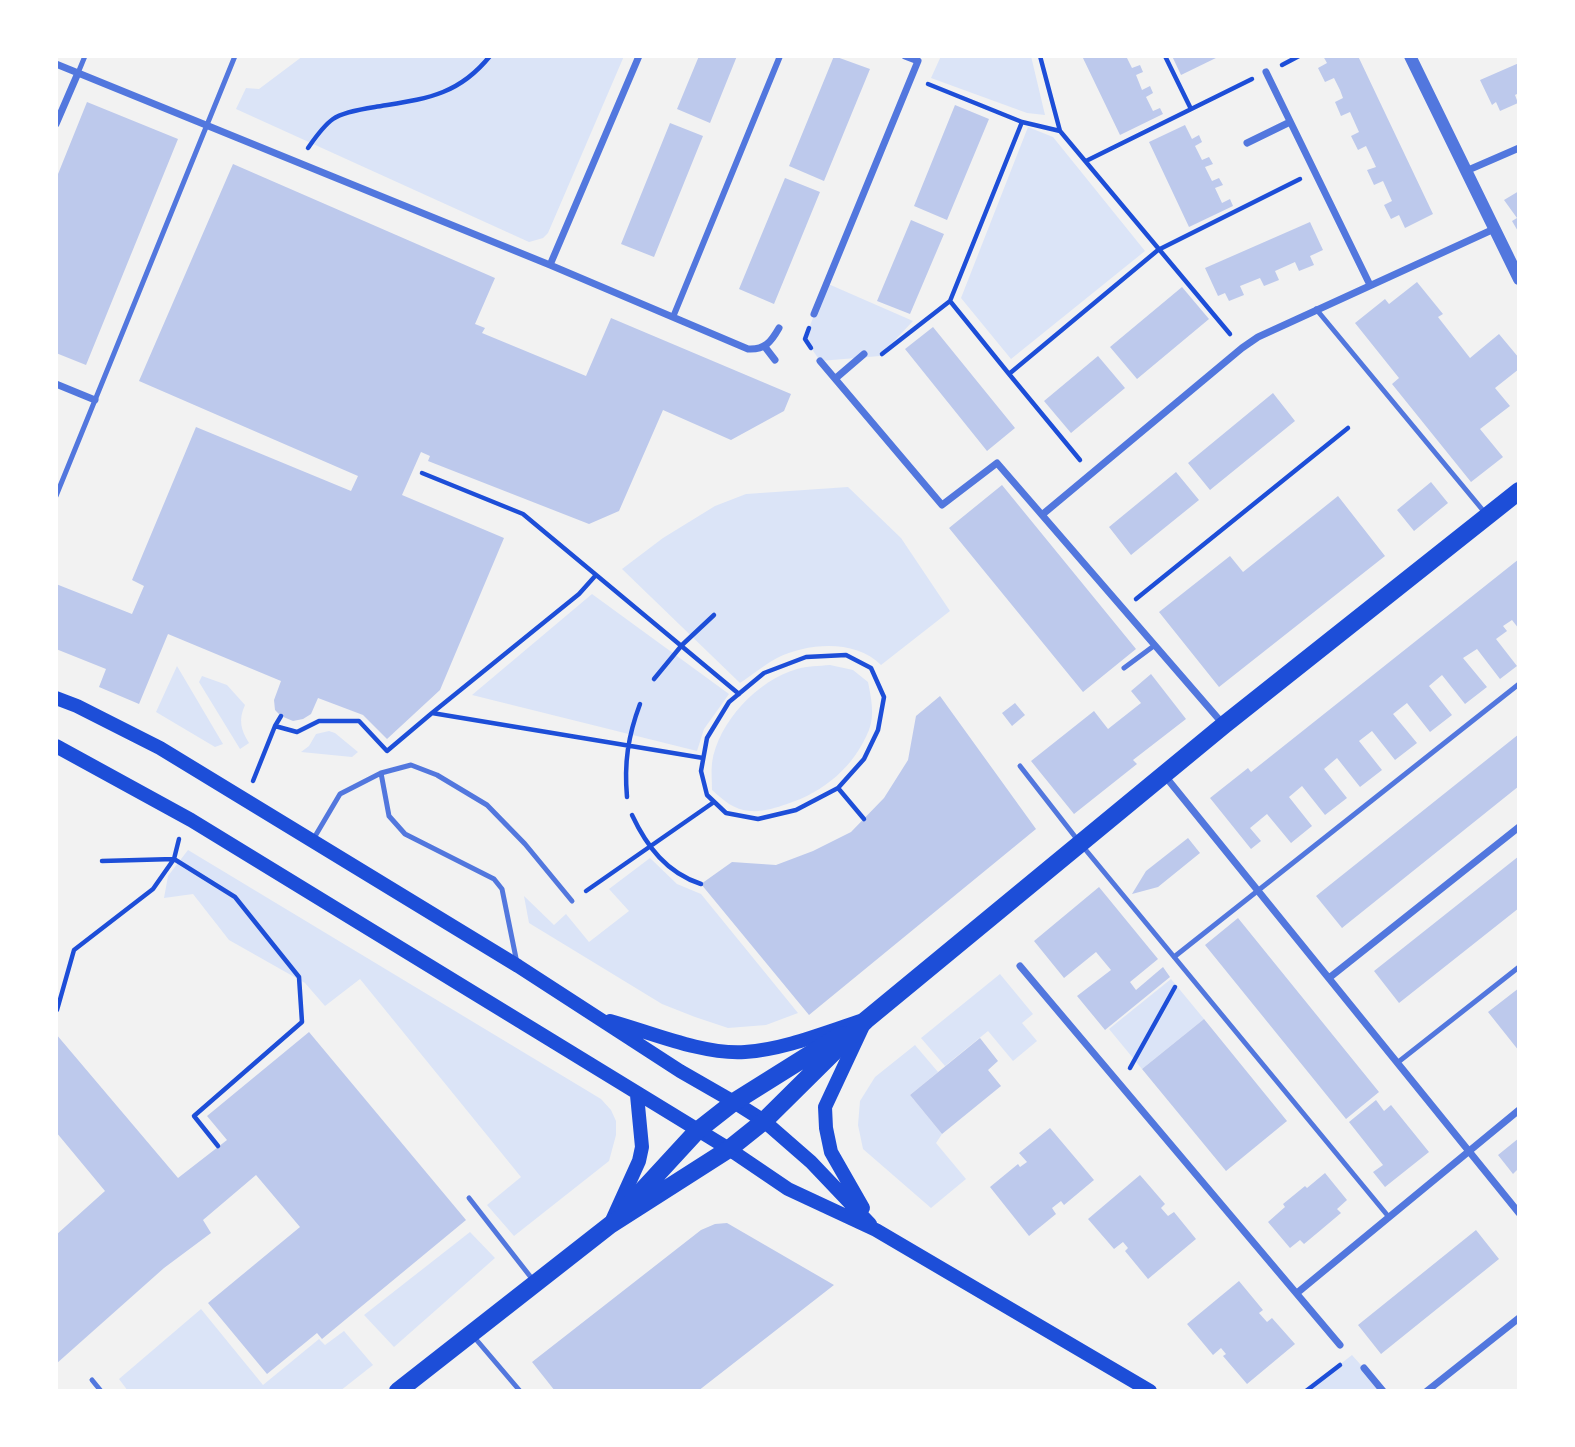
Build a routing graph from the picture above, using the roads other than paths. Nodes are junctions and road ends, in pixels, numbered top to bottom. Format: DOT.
graph roads {
  1 [pos="85,56"];
  2 [pos="235,56"];
  3 [pos="639,56"];
  4 [pos="780,56"];
  5 [pos="905,56"];
  6 [pos="1410,56"];
  7 [pos="56,64"];
  8 [pos="1266,72"];
  9 [pos="78,73"];
  10 [pos="1290,122"];
  11 [pos="56,124"];
  12 [pos="206,125"];
  13 [pos="1247,143"];
  14 [pos="1519,148"];
  15 [pos="1466,171"];
  16 [pos="1494,229"];
  17 [pos="550,265"];
  18 [pos="1519,279"];
  19 [pos="1370,285"];
  20 [pos="1316,309"];
  21 [pos="814,314"];
  22 [pos="673,317"];
  23 [pos="779,328"];
  24 [pos="765,347"];
  25 [pos="864,354"];
  26 [pos="775,360"];
  27 [pos="820,360"];
  28 [pos="836,378"];
  29 [pos="56,384"];
  30 [pos="95,400"];
  31 [pos="1519,491"];
  32 [pos="56,496"];
  33 [pos="1043,514"];
  34 [pos="1487,516"];
  35 [pos="1155,645"];
  36 [pos="1124,668"];
  37 [pos="1519,684"];
  38 [pos="56,698"];
  39 [pos="1224,726"];
  40 [pos="56,746"];
  41 [pos="1020,766"];
  42 [pos="381,773"];
  43 [pos="1166,776"];
  44 [pos="1519,827"];
  45 [pos="312,841"];
  46 [pos="1080,843"];
  47 [pos="1257,890"];
  48 [pos="572,901"];
  49 [pos="1174,957"];
  50 [pos="518,966"];
  51 [pos="1020,967"];
  52 [pos="1519,967"];
  53 [pos="1329,978"];
  54 [pos="594,1016"];
  55 [pos="866,1020"];
  56 [pos="1397,1063"];
  57 [pos="637,1095"];
  58 [pos="734,1102"];
  59 [pos="1519,1110"];
  60 [pos="764,1121"];
  61 [pos="697,1131"];
  62 [pos="729,1149"];
  63 [pos="1469,1150"];
  64 [pos="469,1198"];
  65 [pos="1519,1213"];
  66 [pos="1388,1216"];
  67 [pos="610,1225"];
  68 [pos="876,1230"];
  69 [pos="535,1282"];
  70 [pos="1297,1293"];
  71 [pos="1519,1318"];
  72 [pos="470,1333"];
  73 [pos="1340,1345"];
  74 [pos="1364,1368"];
  75 [pos="92,1380"];
  76 [pos="101,1391"];
  77 [pos="398,1391"];
  78 [pos="520,1391"];
  79 [pos="1150,1391"];
  80 [pos="1383,1391"];
  81 [pos="1427,1391"];
  1 -- 9 [label="lane"];
  2 -- 12 [label="lane"];
  3 -- 17 [label="street"];
  4 -- 22 [label="street"];
  5 -- 21 [label="street"];
  6 -- 15 [label="street"];
  7 -- 9 [label="street"];
  8 -- 10 [label="street"];
  9 -- 11 [label="street"];
  9 -- 12 [label="street"];
  10 -- 13 [label="street"];
  10 -- 19 [label="street"];
  12 -- 17 [label="street"];
  12 -- 30 [label="lane"];
  14 -- 15 [label="street"];
  15 -- 16 [label="street"];
  16 -- 18 [label="street"];
  16 -- 19 [label="street"];
  17 -- 22 [label="street"];
  19 -- 20 [label="street"];
  20 -- 33 [label="street"];
  20 -- 34 [label="lane"];
  22 -- 24 [label="street"];
  23 -- 24 [label="street"];
  24 -- 26 [label="street"];
  25 -- 28 [label="street"];
  27 -- 28 [label="street"];
  28 -- 33 [label="street"];
  29 -- 30 [label="street"];
  30 -- 32 [label="lane"];
  31 -- 34 [label="main road"];
  33 -- 35 [label="street"];
  34 -- 39 [label="main road"];
  35 -- 36 [label="lane"];
  35 -- 39 [label="street"];
  37 -- 47 [label="lane"];
  38 -- 45 [label="main road"];
  39 -- 43 [label="main road"];
  40 -- 57 [label="main road"];
  41 -- 46 [label="lane"];
  42 -- 45 [label="lane"];
  42 -- 48 [label="lane"];
  42 -- 50 [label="lane"];
  43 -- 46 [label="main road"];
  43 -- 47 [label="street"];
  44 -- 53 [label="street"];
  45 -- 50 [label="main road"];
  46 -- 49 [label="lane"];
  46 -- 55 [label="main road"];
  47 -- 49 [label="lane"];
  47 -- 53 [label="street"];
  49 -- 66 [label="lane"];
  50 -- 54 [label="main road"];
  51 -- 70 [label="street"];
  52 -- 56 [label="lane"];
  53 -- 56 [label="street"];
  54 -- 55 [label="main road"];
  54 -- 58 [label="main road"];
  55 -- 58 [label="main road"];
  55 -- 60 [label="main road"];
  55 -- 68 [label="main road"];
  56 -- 63 [label="street"];
  57 -- 61 [label="main road"];
  57 -- 67 [label="main road"];
  58 -- 60 [label="main road"];
  58 -- 61 [label="main road"];
  59 -- 63 [label="street"];
  60 -- 62 [label="main road"];
  60 -- 68 [label="main road"];
  61 -- 62 [label="main road"];
  61 -- 67 [label="main road"];
  62 -- 67 [label="main road"];
  62 -- 68 [label="main road"];
  63 -- 65 [label="street"];
  63 -- 66 [label="street"];
  64 -- 69 [label="lane"];
  66 -- 70 [label="street"];
  67 -- 69 [label="main road"];
  68 -- 79 [label="main road"];
  69 -- 72 [label="main road"];
  70 -- 73 [label="street"];
  71 -- 81 [label="street"];
  72 -- 77 [label="main road"];
  72 -- 78 [label="lane"];
  74 -- 80 [label="street"];
  75 -- 76 [label="lane"];
}
